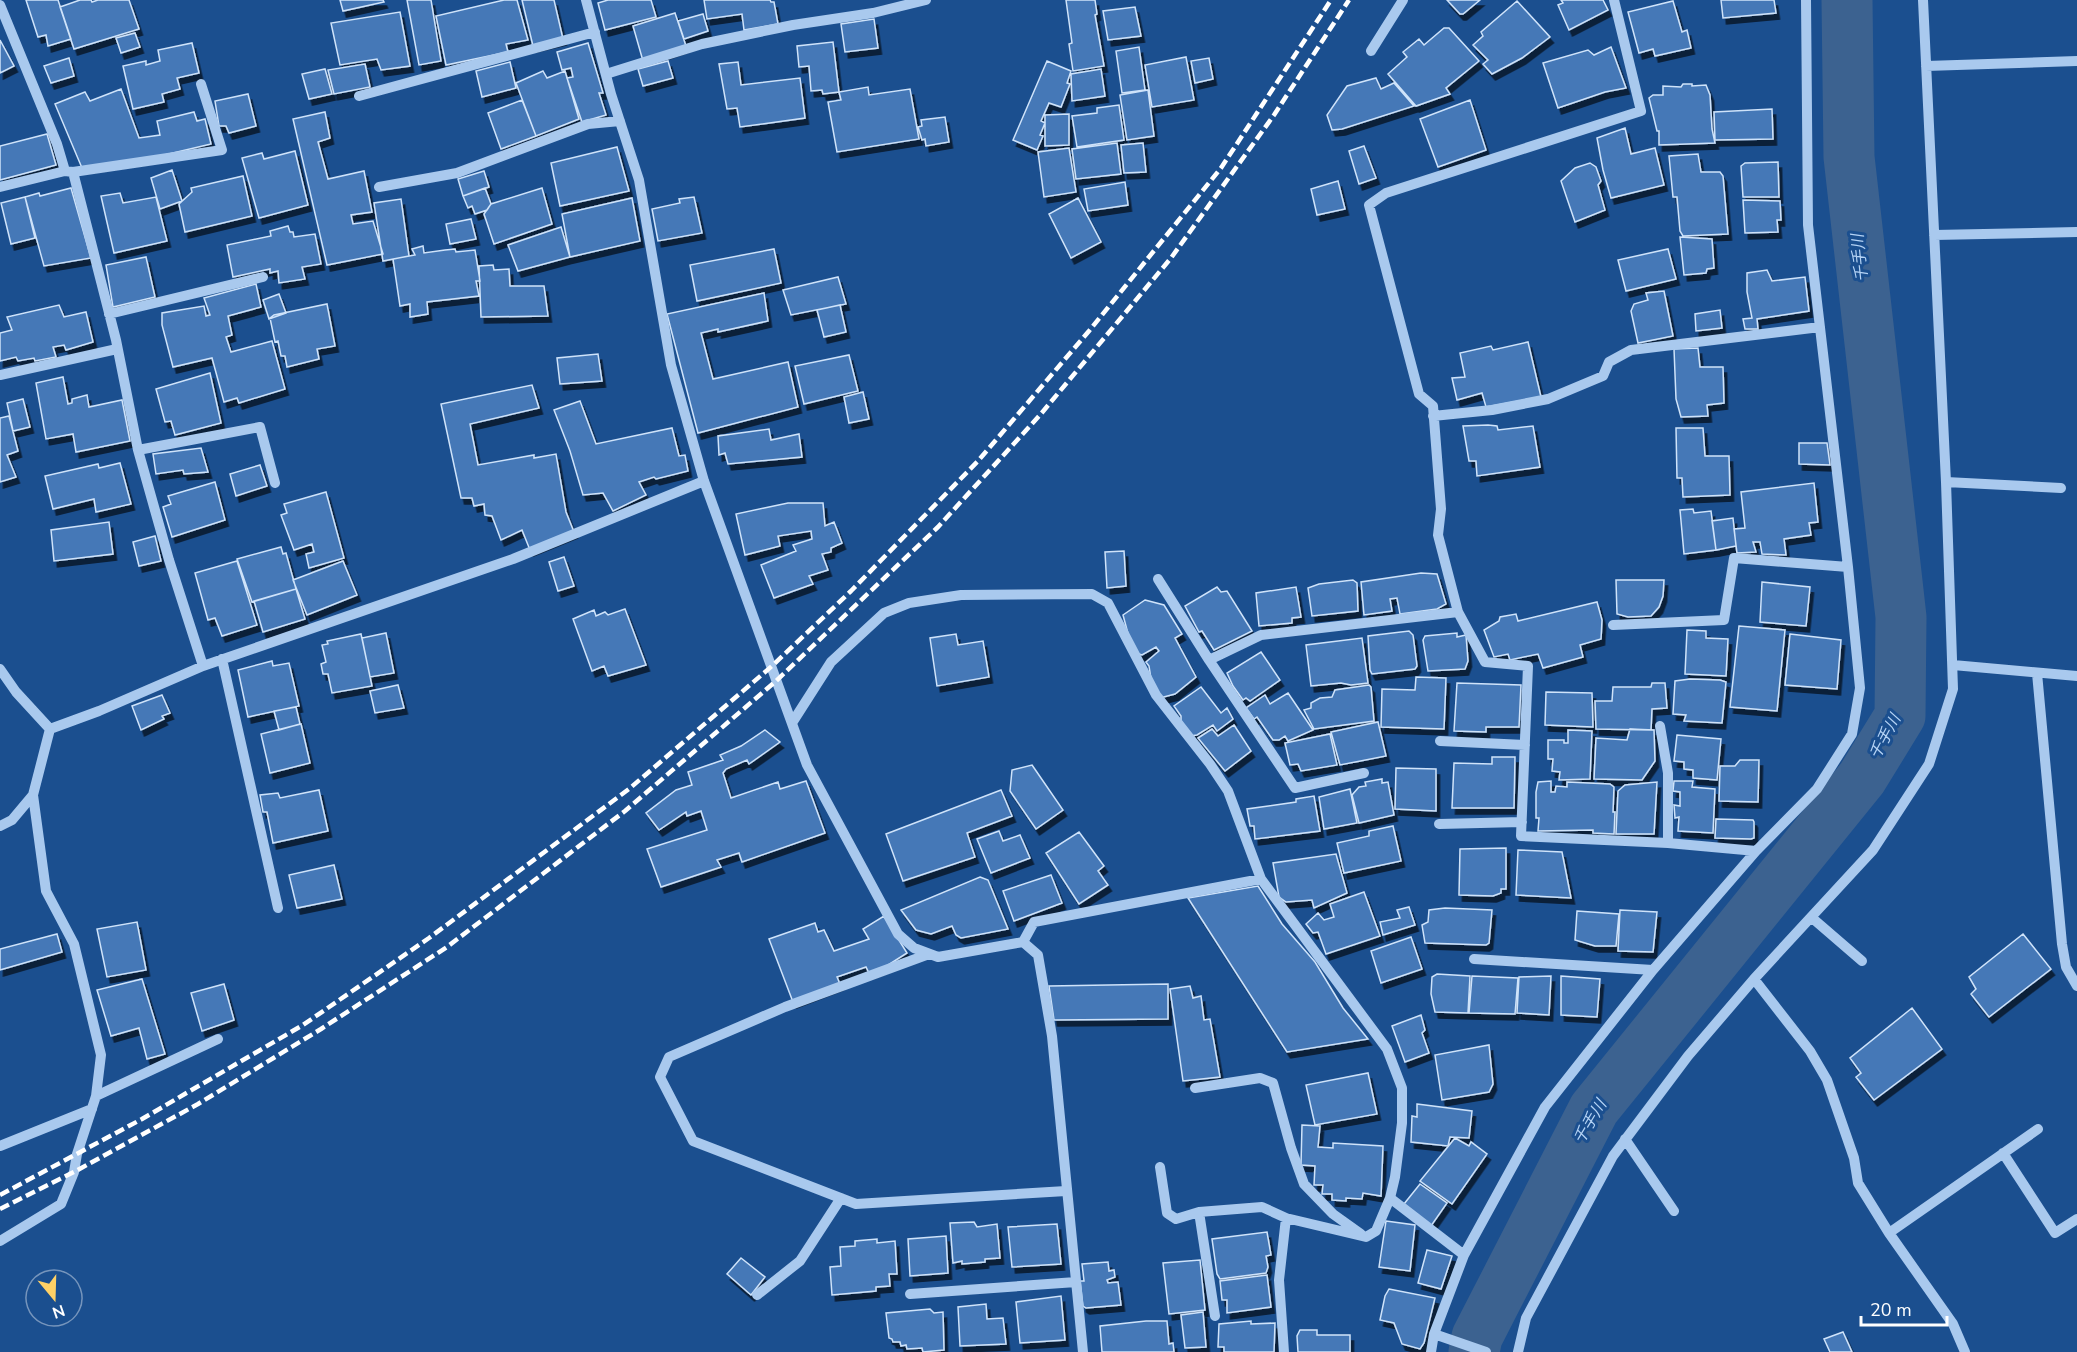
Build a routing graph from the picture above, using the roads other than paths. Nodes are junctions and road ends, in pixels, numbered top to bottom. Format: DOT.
graph roads {
  1 [pos="586,0"];
  2 [pos="926,0"];
  3 [pos="1403,0"];
  4 [pos="1614,0"];
  5 [pos="1806,0"];
  6 [pos="1923,0"];
  7 [pos="0,4"];
  8 [pos="595,32"];
  9 [pos="1371,51"];
  10 [pos="2077,62"];
  11 [pos="1926,66"];
  12 [pos="606,74"];
  13 [pos="201,84"];
  14 [pos="359,96"];
  15 [pos="620,122"];
  16 [pos="69,171"];
  17 [pos="0,187"];
  18 [pos="379,187"];
  19 [pos="2077,232"];
  20 [pos="1934,235"];
  21 [pos="263,277"];
  22 [pos="109,314"];
  23 [pos="1820,327"];
  24 [pos="117,349"];
  25 [pos="0,375"];
  26 [pos="1434,416"];
  27 [pos="138,450"];
  28 [pos="704,481"];
  29 [pos="1946,482"];
  30 [pos="275,483"];
  31 [pos="2061,488"];
  32 [pos="1848,567"];
  33 [pos="1158,579"];
  34 [pos="1458,612"];
  35 [pos="1613,626"];
  36 [pos="222,659"];
  37 [pos="1209,660"];
  38 [pos="1953,664"];
  39 [pos="203,666"];
  40 [pos="0,669"];
  41 [pos="2037,673"];
  42 [pos="2077,676"];
  43 [pos="792,723"];
  44 [pos="1660,726"];
  45 [pos="50,729"];
  46 [pos="1440,741"];
  47 [pos="1525,745"];
  48 [pos="1364,773"];
  49 [pos="33,795"];
  50 [pos="1522,822"];
  51 [pos="1439,824"];
  52 [pos="0,826"];
  53 [pos="1668,843"];
  54 [pos="1756,851"];
  55 [pos="1261,879"];
  56 [pos="278,908"];
  57 [pos="1811,917"];
  58 [pos="1023,942"];
  59 [pos="929,954"];
  60 [pos="1474,960"];
  61 [pos="1863,962"];
  62 [pos="1653,970"];
  63 [pos="1754,979"];
  64 [pos="2077,986"];
  65 [pos="218,1039"];
  66 [pos="1195,1088"];
  67 [pos="96,1096"];
  68 [pos="92,1109"];
  69 [pos="2038,1129"];
  70 [pos="1625,1139"];
  71 [pos="0,1146"];
  72 [pos="2003,1153"];
  73 [pos="1160,1167"];
  74 [pos="1066,1191"];
  75 [pos="841,1198"];
  76 [pos="1390,1198"];
  77 [pos="1674,1211"];
  78 [pos="1198,1212"];
  79 [pos="1286,1218"];
  80 [pos="2077,1219"];
  81 [pos="1889,1233"];
  82 [pos="1366,1238"];
  83 [pos="0,1241"];
  84 [pos="1464,1255"];
  85 [pos="1076,1282"];
  86 [pos="910,1294"];
  87 [pos="757,1295"];
  88 [pos="1215,1316"];
  89 [pos="1434,1334"];
  90 [pos="1083,1352"];
  91 [pos="1284,1352"];
  92 [pos="1431,1352"];
  93 [pos="1486,1352"];
  94 [pos="1518,1352"];
  95 [pos="1965,1352"];
  1 -- 8 [label="street"];
  2 -- 12 [label="street"];
  3 -- 9 [label="street"];
  4 -- 26 [label="street"];
  5 -- 23 [label="street"];
  6 -- 11 [label="street"];
  7 -- 16 [label="street"];
  8 -- 12 [label="street"];
  8 -- 14 [label="street"];
  10 -- 11 [label="street"];
  11 -- 20 [label="street"];
  12 -- 15 [label="street"];
  13 -- 16 [label="street"];
  15 -- 18 [label="street"];
  15 -- 28 [label="street"];
  16 -- 17 [label="street"];
  16 -- 22 [label="street"];
  19 -- 20 [label="street"];
  20 -- 29 [label="street"];
  21 -- 22 [label="street"];
  22 -- 24 [label="street"];
  23 -- 26 [label="street"];
  23 -- 32 [label="street"];
  24 -- 25 [label="street"];
  24 -- 27 [label="street"];
  26 -- 34 [label="street"];
  27 -- 30 [label="street"];
  27 -- 39 [label="street"];
  28 -- 36 [label="street"];
  28 -- 43 [label="street"];
  29 -- 31 [label="street"];
  29 -- 38 [label="street"];
  32 -- 35 [label="street"];
  32 -- 54 [label="street"];
  33 -- 37 [label="street"];
  34 -- 37 [label="street"];
  34 -- 47 [label="street"];
  36 -- 39 [label="street"];
  36 -- 56 [label="street"];
  37 -- 48 [label="street"];
  38 -- 41 [label="street"];
  38 -- 57 [label="street"];
  39 -- 45 [label="street"];
  40 -- 45 [label="street"];
  41 -- 42 [label="street"];
  41 -- 64 [label="street"];
  43 -- 55 [label="street"];
  43 -- 59 [label="street"];
  44 -- 53 [label="street"];
  45 -- 49 [label="street"];
  46 -- 47 [label="street"];
  47 -- 50 [label="street"];
  49 -- 52 [label="street"];
  49 -- 67 [label="street"];
  50 -- 51 [label="street"];
  50 -- 53 [label="street"];
  53 -- 54 [label="street"];
  54 -- 62 [label="street"];
  55 -- 58 [label="street"];
  55 -- 76 [label="street"];
  57 -- 61 [label="street"];
  57 -- 63 [label="street"];
  58 -- 59 [label="street"];
  58 -- 74 [label="street"];
  59 -- 75 [label="street"];
  60 -- 62 [label="street"];
  62 -- 84 [label="street"];
  63 -- 70 [label="street"];
  63 -- 81 [label="street"];
  65 -- 67 [label="street"];
  66 -- 82 [label="street"];
  67 -- 68 [label="street"];
  68 -- 71 [label="street"];
  68 -- 83 [label="street"];
  69 -- 72 [label="street"];
  70 -- 77 [label="street"];
  70 -- 94 [label="street"];
  72 -- 80 [label="street"];
  72 -- 81 [label="street"];
  73 -- 78 [label="street"];
  74 -- 75 [label="street"];
  74 -- 85 [label="street"];
  75 -- 87 [label="street"];
  76 -- 82 [label="street"];
  76 -- 84 [label="street"];
  78 -- 79 [label="street"];
  78 -- 88 [label="street"];
  79 -- 82 [label="street"];
  79 -- 91 [label="street"];
  81 -- 95 [label="street"];
  84 -- 89 [label="street"];
  85 -- 86 [label="street"];
  85 -- 90 [label="street"];
  89 -- 92 [label="street"];
  89 -- 93 [label="street"];
}
